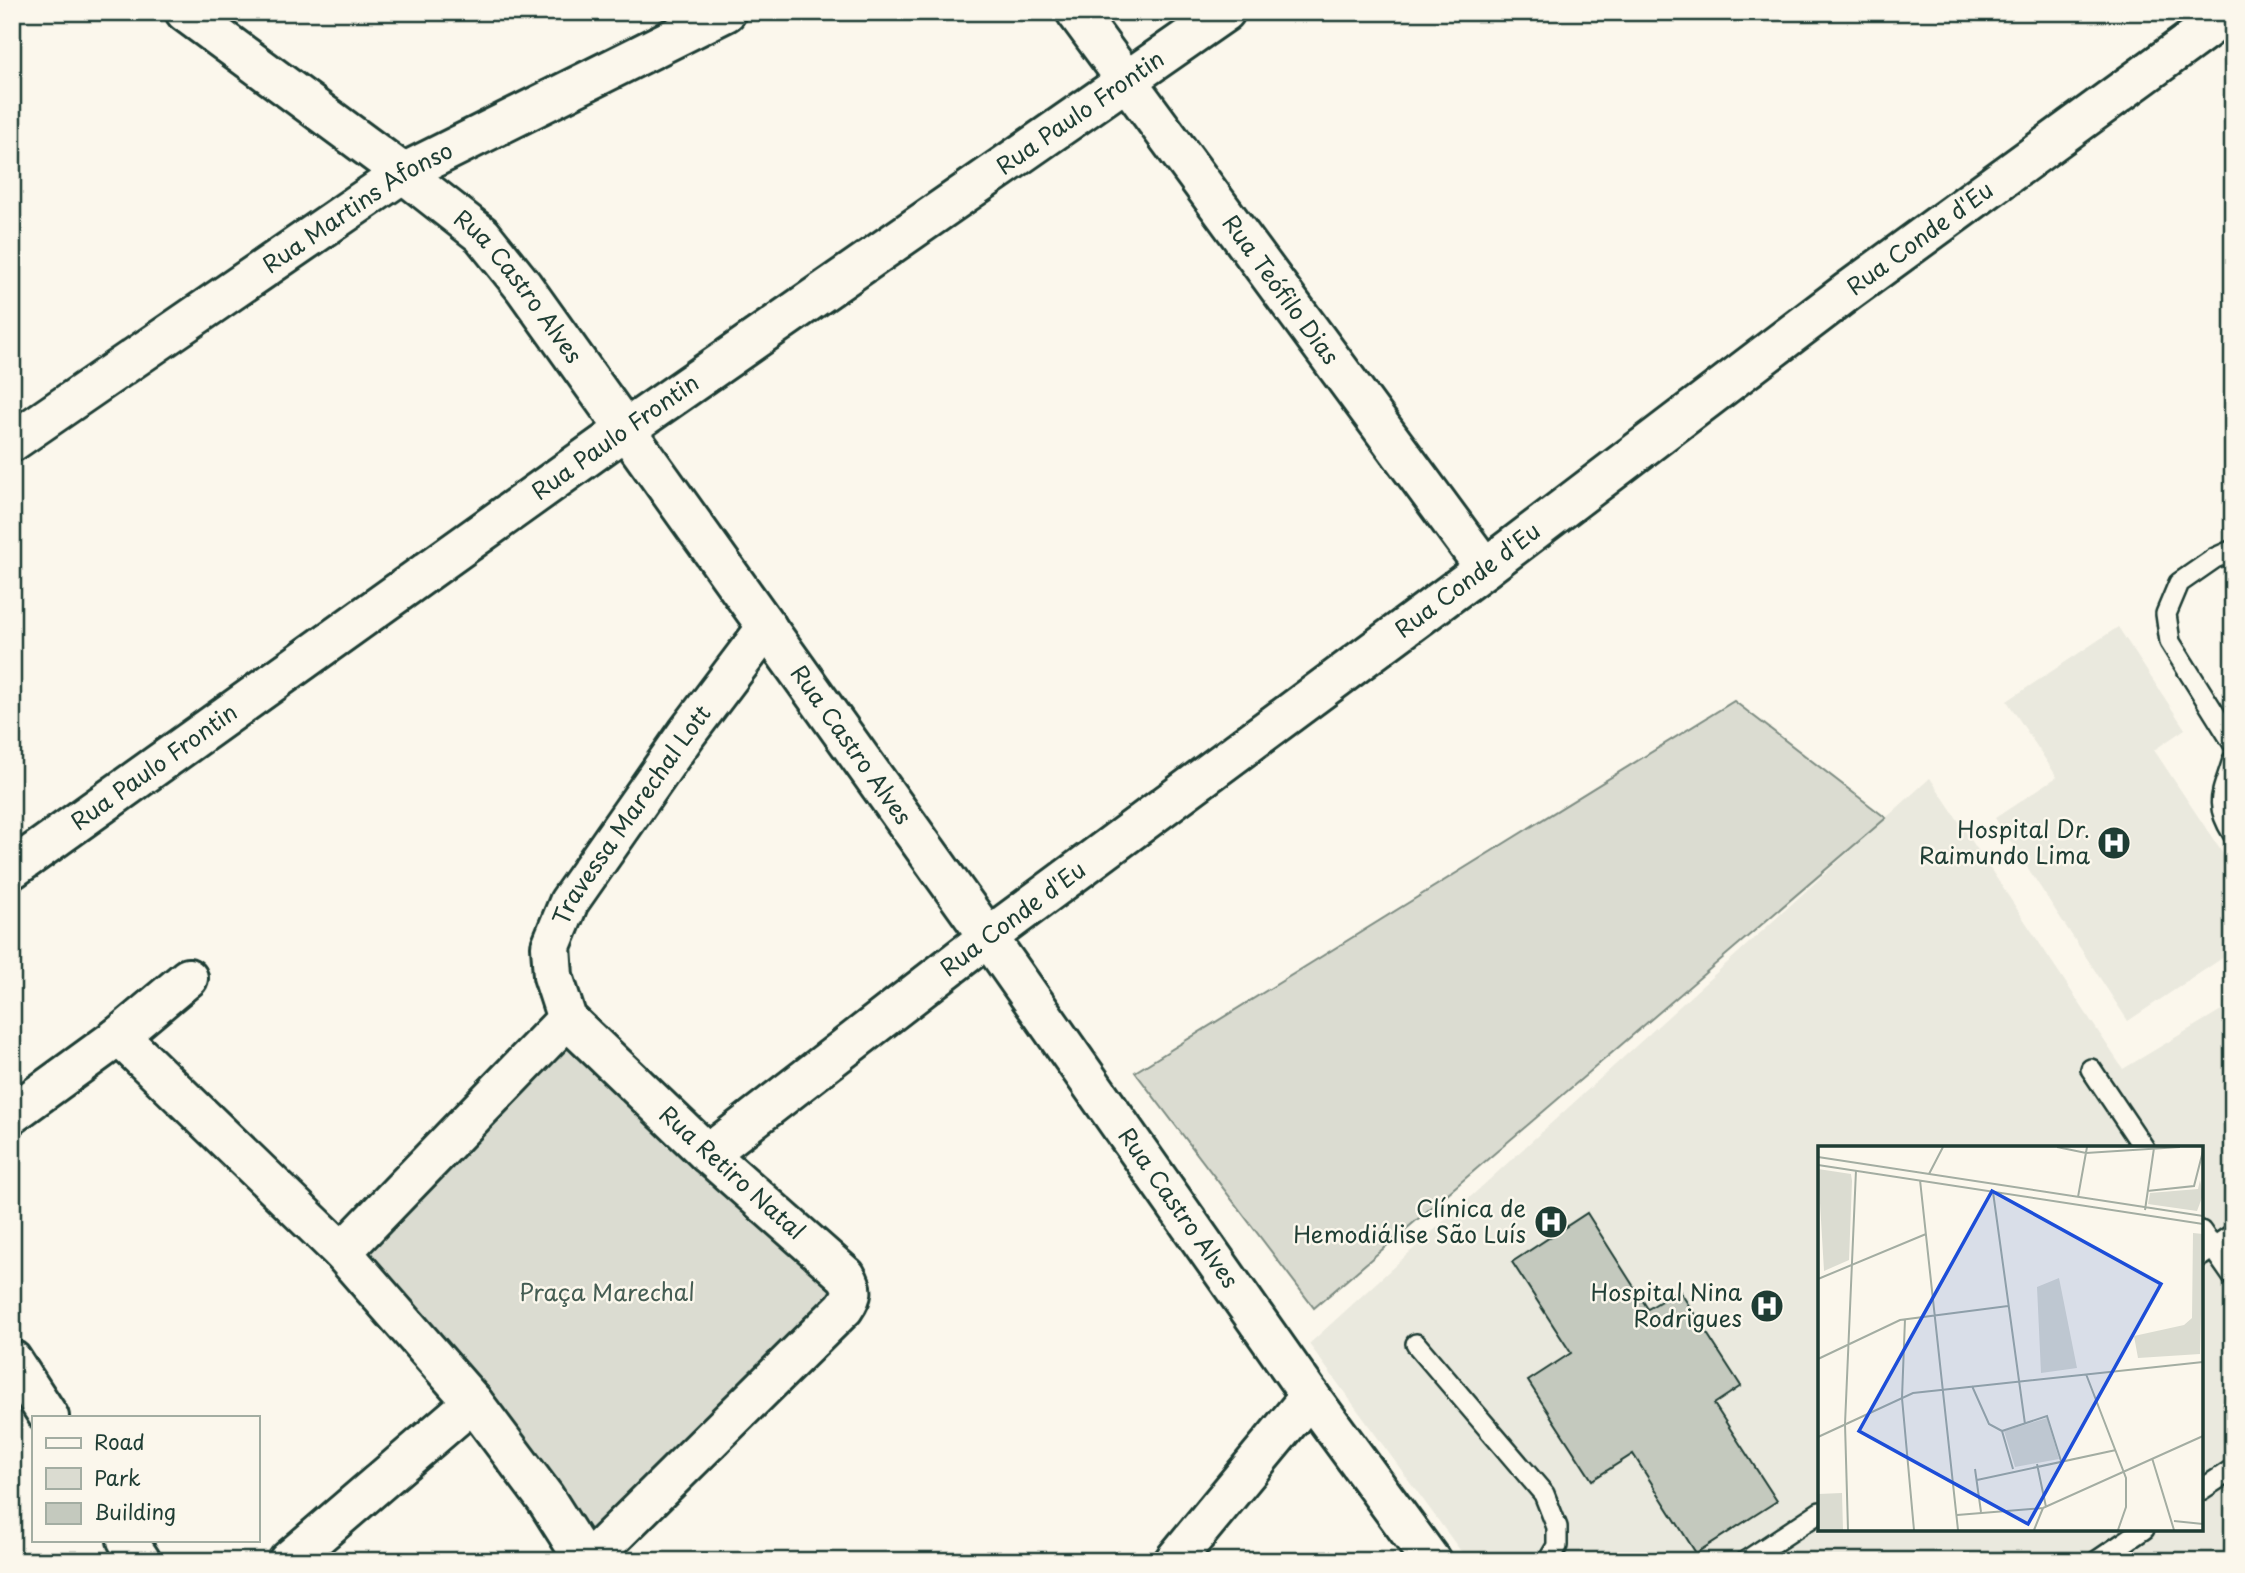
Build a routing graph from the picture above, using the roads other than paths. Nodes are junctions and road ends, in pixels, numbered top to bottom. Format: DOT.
graph roads {
  1 [pos="185,12"];
  2 [pos="726,12"];
  3 [pos="1076,12"];
  4 [pos="1225,12"];
  5 [pos="2230,12"];
  6 [pos="1128,82"];
  7 [pos="403,173"];
  8 [pos="626,429"];
  9 [pos="12,442"];
  10 [pos="2233,550"];
  11 [pos="1485,568"];
  12 [pos="766,628"];
  13 [pos="2233,743"];
  14 [pos="2233,760"];
  15 [pos="2233,834"];
  16 [pos="12,869"];
  17 [pos="988,937"];
  18 [pos="188,978"];
  19 [pos="567,1019"];
  20 [pos="119,1036"];
  21 [pos="2091,1069"];
  22 [pos="12,1114"];
  23 [pos="2143,1146"];
  24 [pos="708,1154"];
  25 [pos="2233,1234"];
  26 [pos="342,1252"];
  27 [pos="2207,1252"];
  28 [pos="2233,1277"];
  29 [pos="1416,1344"];
  30 [pos="12,1360"];
  31 [pos="1310,1396"];
  32 [pos="473,1402"];
  33 [pos="48,1416"];
  34 [pos="2233,1469"];
  35 [pos="2203,1489"];
  36 [pos="1818,1512"];
  37 [pos="2141,1531"];
  38 [pos="128,1542"];
  39 [pos="141,1561"];
  40 [pos="288,1561"];
  41 [pos="587,1561"];
  42 [pos="1174,1561"];
  43 [pos="1431,1561"];
  44 [pos="1548,1561"];
  45 [pos="1746,1561"];
  46 [pos="2097,1561"];
  1 -- 7 [label="street, Rua Castro Alves"];
  2 -- 7 [label="street, Rua Martins Afonso"];
  3 -- 6 [label="street, Rua Teófilo Dias"];
  4 -- 6 [label="street, Rua Paulo Frontin"];
  5 -- 11 [label="street, Rua Conde d'Eu"];
  6 -- 8 [label="street, Rua Paulo Frontin"];
  6 -- 11 [label="street, Rua Teófilo Dias"];
  7 -- 8 [label="street, Rua Castro Alves"];
  7 -- 9 [label="street, Rua Martins Afonso"];
  8 -- 12 [label="street, Rua Castro Alves"];
  8 -- 16 [label="street, Rua Paulo Frontin"];
  10 -- 13 [label="lane"];
  11 -- 17 [label="street, Rua Conde d'Eu"];
  12 -- 17 [label="street, Rua Castro Alves"];
  12 -- 19 [label="street, Travessa Marechal Lott"];
  14 -- 15 [label="lane"];
  17 -- 24 [label="street, Rua Conde d'Eu"];
  17 -- 31 [label="street, Rua Castro Alves"];
  18 -- 20 [label="street"];
  19 -- 24 [label="street, Rua Retiro Natal"];
  19 -- 26 [label="street"];
  20 -- 22 [label="street"];
  20 -- 26 [label="street, Rua Retiro Natal"];
  21 -- 23 [label="lane"];
  24 -- 41 [label="street, Rua Retiro Natal"];
  25 -- 27 [label="lane"];
  26 -- 32 [label="street, Rua Retiro Natal"];
  27 -- 28 [label="lane"];
  29 -- 44 [label="lane"];
  30 -- 33 [label="street"];
  31 -- 42 [label="street"];
  31 -- 43 [label="street, Rua Castro Alves"];
  32 -- 40 [label="street"];
  32 -- 41 [label="street, Rua Retiro Natal"];
  34 -- 35 [label="lane"];
  36 -- 45 [label="lane"];
  37 -- 46 [label="lane"];
  38 -- 39 [label="street"];
}
